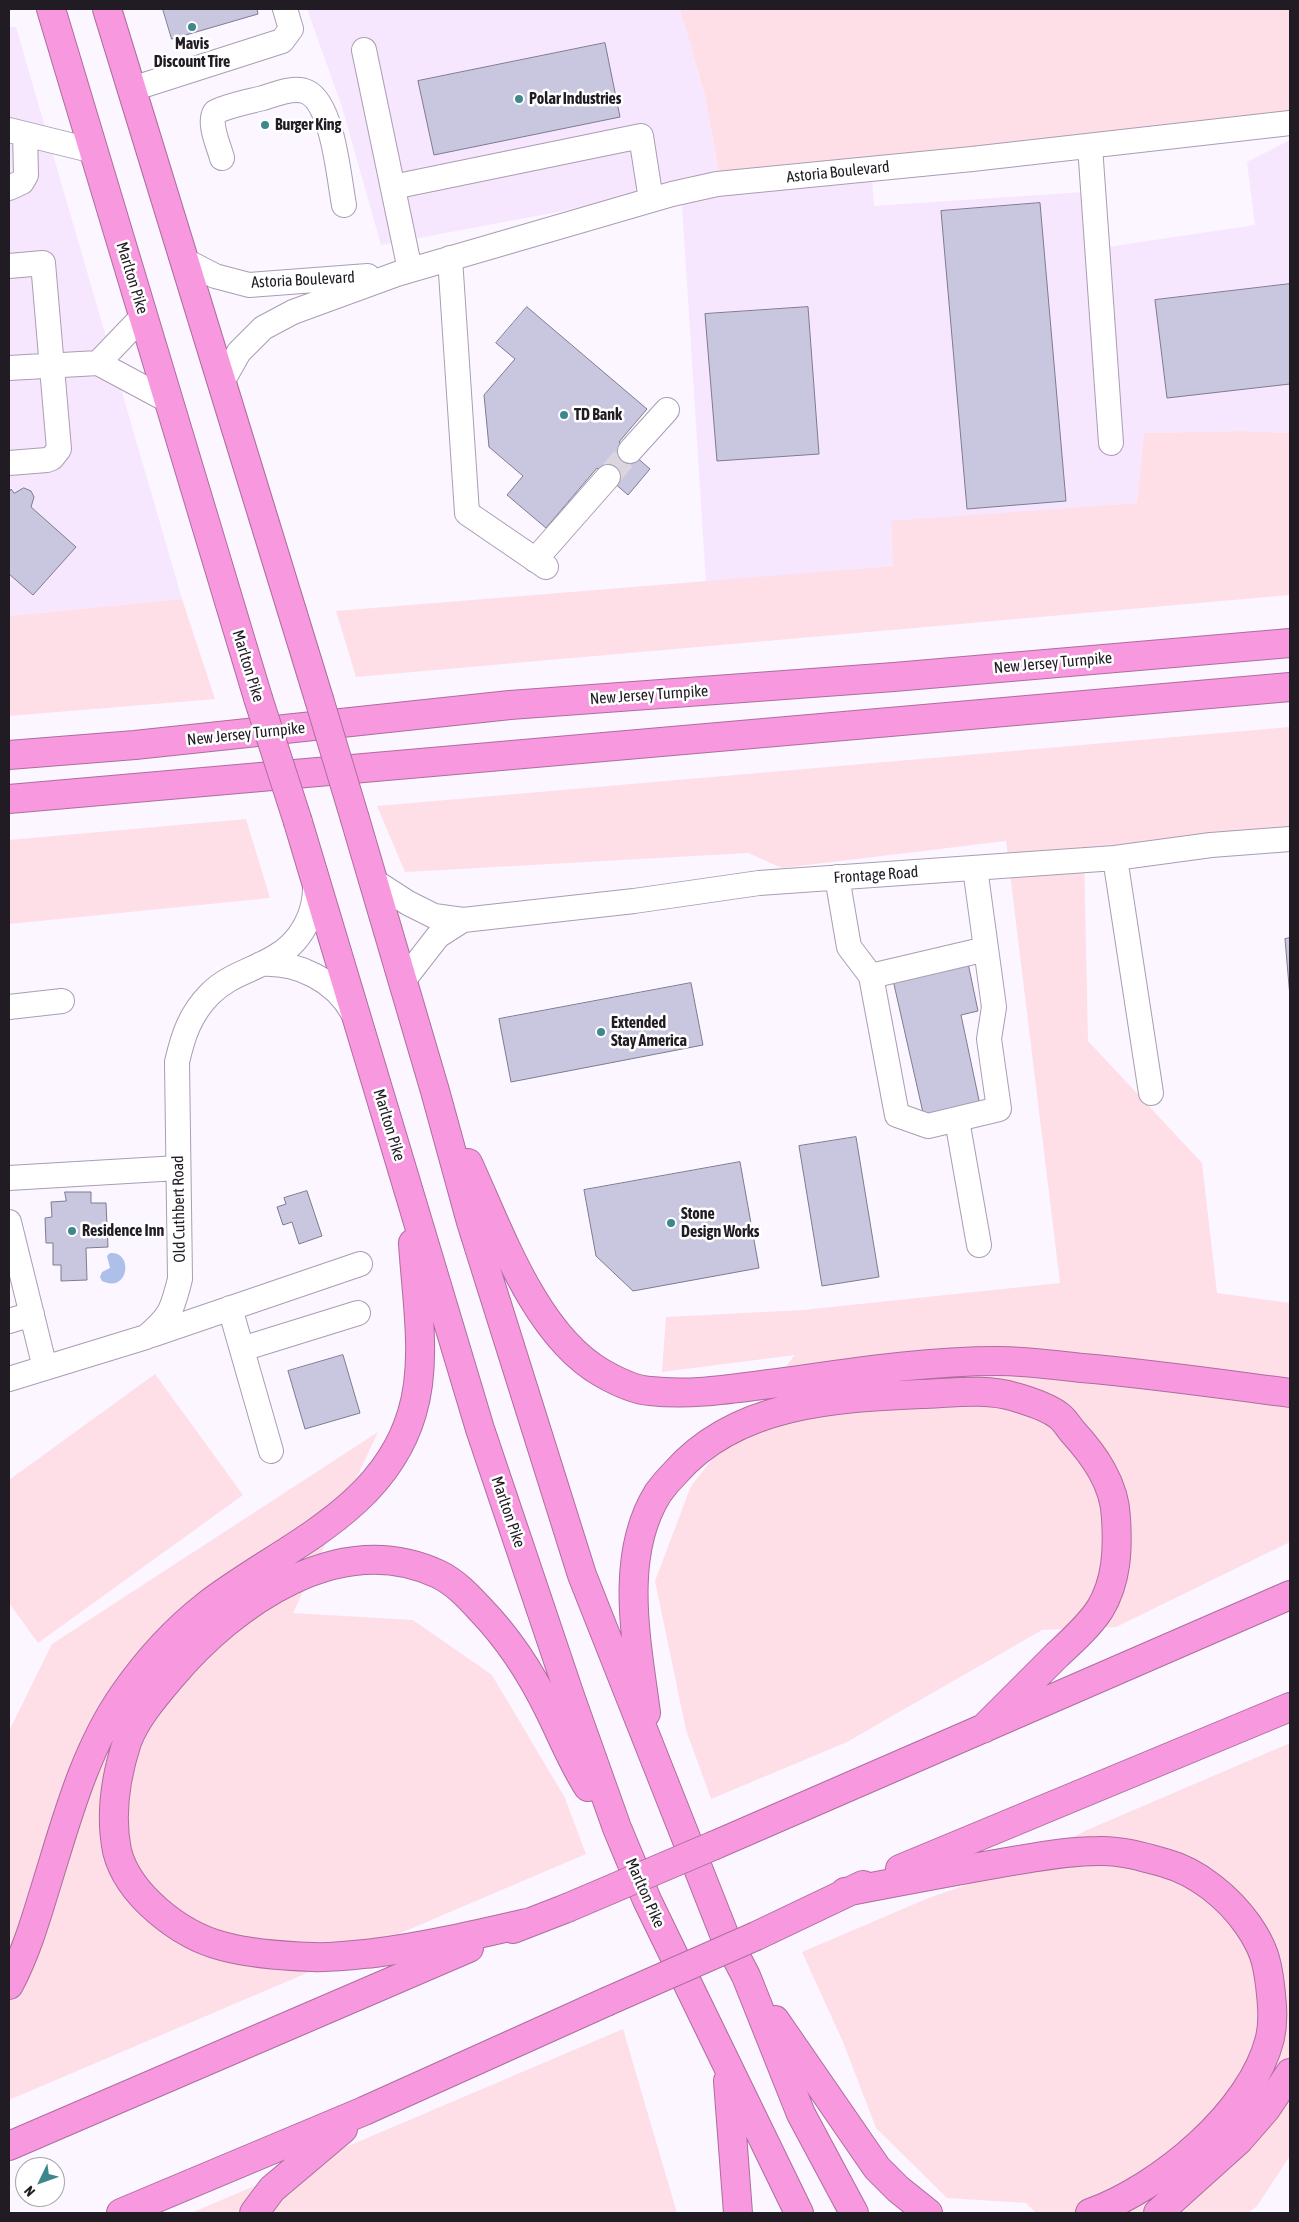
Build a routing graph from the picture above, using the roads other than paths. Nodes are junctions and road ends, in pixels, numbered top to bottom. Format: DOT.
graph roads {
  1 [pos="51,9"];
  2 [pos="107,9"];
  3 [pos="285,9"];
  4 [pos="364,50"];
  5 [pos="132,89"];
  6 [pos="1290,123"];
  7 [pos="17,132"];
  8 [pos="1090,146"];
  9 [pos="94,151"];
  10 [pos="222,158"];
  11 [pos="393,187"];
  12 [pos="9,188"];
  13 [pos="652,200"];
  14 [pos="344,206"];
  15 [pos="450,258"];
  16 [pos="184,260"];
  17 [pos="9,266"];
  18 [pos="403,272"];
  19 [pos="144,316"];
  20 [pos="98,363"];
  21 [pos="52,366"];
  22 [pos="9,368"];
  23 [pos="222,382"];
  24 [pos="169,401"];
  25 [pos="667,410"];
  26 [pos="1111,442"];
  27 [pos="630,451"];
  28 [pos="9,463"];
  29 [pos="608,477"];
  30 [pos="1290,643"];
  31 [pos="1290,687"];
  32 [pos="9,755"];
  33 [pos="9,799"];
  34 [pos="1290,839"];
  35 [pos="1115,858"];
  36 [pos="975,868"];
  37 [pos="837,877"];
  38 [pos="315,878"];
  39 [pos="374,881"];
  40 [pos="463,920"];
  41 [pos="986,949"];
  42 [pos="261,964"];
  43 [pos="871,976"];
  44 [pos="403,981"];
  45 [pos="62,1001"];
  46 [pos="9,1007"];
  47 [pos="359,1025"];
  48 [pos="435,1092"];
  49 [pos="1151,1093"];
  50 [pos="957,1120"];
  51 [pos="178,1168"];
  52 [pos="9,1178"];
  53 [pos="410,1196"];
  54 [pos="9,1222"];
  55 [pos="979,1245"];
  56 [pos="360,1264"];
  57 [pos="230,1308"];
  58 [pos="358,1313"];
  59 [pos="32,1314"];
  60 [pos="9,1321"];
  61 [pos="146,1337"];
  62 [pos="242,1349"];
  63 [pos="45,1368"];
  64 [pos="9,1379"];
  65 [pos="1290,1393"];
  66 [pos="271,1451"];
  67 [pos="1290,1595"];
  68 [pos="1290,1708"];
  69 [pos="983,1728"];
  70 [pos="652,1757"];
  71 [pos="617,1828"];
  72 [pos="845,1892"];
  73 [pos="531,1922"];
  74 [pos="746,1976"];
  75 [pos="9,1985"];
  76 [pos="726,2066"];
  77 [pos="1290,2073"];
  78 [pos="364,2111"];
  79 [pos="9,2146"];
  80 [pos="121,2213"];
  81 [pos="254,2213"];
  82 [pos="738,2213"];
  83 [pos="799,2213"];
  84 [pos="854,2213"];
  85 [pos="928,2213"];
  86 [pos="1090,2213"];
  87 [pos="1158,2213"];
  1 -- 9 [label="highway, Marlton Pike"];
  2 -- 5 [label="highway"];
  3 -- 5 [label="street"];
  4 -- 11 [label="street"];
  5 -- 16 [label="highway"];
  6 -- 8 [label="street, Astoria Boulevard"];
  7 -- 9 [label="street"];
  7 -- 12 [label="street"];
  8 -- 13 [label="street, Astoria Boulevard"];
  8 -- 26 [label="street"];
  9 -- 19 [label="highway, Marlton Pike"];
  10 -- 14 [label="street"];
  11 -- 13 [label="street"];
  11 -- 18 [label="street"];
  13 -- 15 [label="street, Astoria Boulevard"];
  15 -- 18 [label="street, Astoria Boulevard"];
  15 -- 29 [label="street"];
  16 -- 18 [label="street, Astoria Boulevard"];
  16 -- 23 [label="highway"];
  17 -- 21 [label="street"];
  18 -- 23 [label="street, Astoria Boulevard"];
  19 -- 20 [label="street"];
  19 -- 24 [label="highway, Marlton Pike"];
  20 -- 21 [label="street"];
  20 -- 24 [label="street"];
  21 -- 22 [label="street"];
  21 -- 28 [label="street"];
  23 -- 39 [label="highway, bridge"];
  24 -- 38 [label="highway, Marlton Pike, bridge"];
  25 -- 27 [label="street"];
  30 -- 32 [label="highway, New Jersey Turnpike"];
  31 -- 33 [label="highway"];
  34 -- 35 [label="street, Frontage Road"];
  35 -- 36 [label="street, Frontage Road"];
  35 -- 49 [label="street"];
  36 -- 37 [label="street, Frontage Road"];
  36 -- 41 [label="street"];
  37 -- 40 [label="street, Frontage Road"];
  37 -- 43 [label="street"];
  38 -- 42 [label="street, Old Cuthbert Road"];
  38 -- 47 [label="highway, Marlton Pike"];
  39 -- 40 [label="street, Frontage Road"];
  39 -- 44 [label="highway"];
  40 -- 44 [label="street, Frontage Road"];
  41 -- 43 [label="street"];
  41 -- 50 [label="street"];
  42 -- 47 [label="street, Old Cuthbert Road"];
  42 -- 51 [label="street, Old Cuthbert Road"];
  43 -- 50 [label="street"];
  44 -- 48 [label="highway"];
  45 -- 46 [label="street"];
  47 -- 53 [label="highway, Marlton Pike"];
  48 -- 65 [label="highway"];
  48 -- 70 [label="highway"];
  50 -- 55 [label="street"];
  51 -- 52 [label="street"];
  51 -- 61 [label="street, Old Cuthbert Road"];
  53 -- 71 [label="highway, Marlton Pike"];
  53 -- 75 [label="highway"];
  54 -- 59 [label="street"];
  56 -- 57 [label="street"];
  57 -- 61 [label="street"];
  57 -- 62 [label="street"];
  58 -- 62 [label="street"];
  59 -- 60 [label="street"];
  59 -- 63 [label="street"];
  61 -- 63 [label="street, Old Cuthbert Road"];
  62 -- 66 [label="street"];
  63 -- 64 [label="street, Old Cuthbert Road"];
  67 -- 69 [label="highway"];
  68 -- 72 [label="highway"];
  69 -- 70 [label="highway"];
  69 -- 73 [label="highway, bridge"];
  70 -- 74 [label="highway"];
  71 -- 73 [label="highway"];
  71 -- 76 [label="highway, Marlton Pike"];
  72 -- 78 [label="highway, bridge"];
  72 -- 86 [label="highway"];
  73 -- 79 [label="highway"];
  74 -- 84 [label="highway"];
  74 -- 85 [label="highway"];
  76 -- 82 [label="highway"];
  76 -- 83 [label="highway, Marlton Pike"];
  77 -- 87 [label="highway"];
  78 -- 80 [label="highway"];
  78 -- 81 [label="highway"];
}
